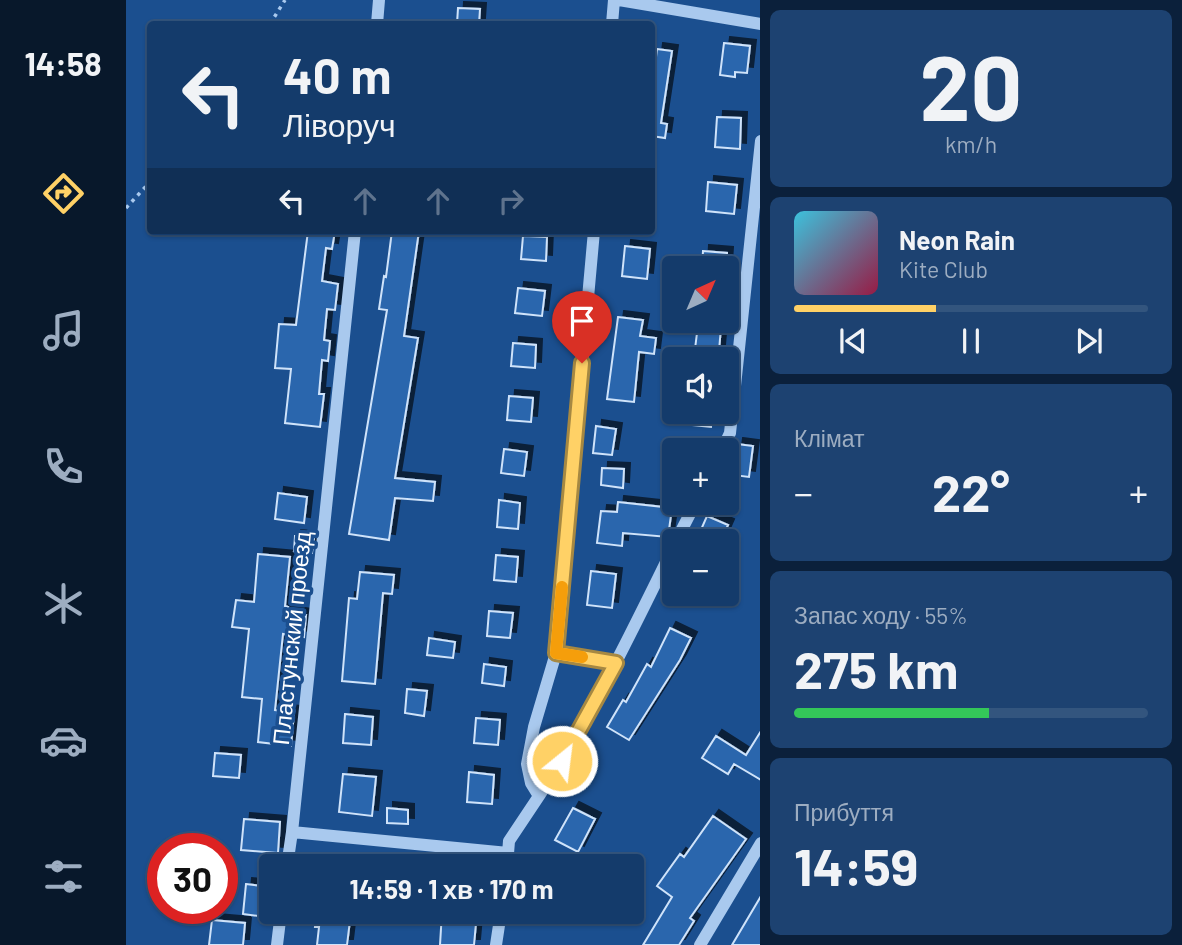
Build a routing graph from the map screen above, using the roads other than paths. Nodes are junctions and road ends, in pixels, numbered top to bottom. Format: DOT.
graph roads {
  1 [pos="379,0"];
  2 [pos="616,0"];
  3 [pos="377,21"];
  4 [pos="612,21"];
  5 [pos="760,24"];
  6 [pos="760,141"];
  7 [pos="355,235"];
  8 [pos="594,235"];
  9 [pos="728,438"];
  10 [pos="662,570"];
  11 [pos="556,653"];
  12 [pos="616,663"];
  13 [pos="539,796"];
  14 [pos="292,832"];
  15 [pos="760,842"];
  16 [pos="508,853"];
  17 [pos="289,854"];
  18 [pos="279,924"];
  19 [pos="499,924"];
  20 [pos="276,945"];
  21 [pos="496,945"];
  22 [pos="700,945"];
  1 -- 3 [label="street"];
  2 -- 4 [label="street"];
  2 -- 5 [label="street"];
  6 -- 9 [label="street"];
  7 -- 14 [label="street, Пластунский проезд"];
  8 -- 11 [label="street"];
  10 -- 12 [label="street"];
  11 -- 12 [label="street"];
  11 -- 13 [label="street"];
  12 -- 13 [label="street"];
  13 -- 16 [label="street"];
  14 -- 16 [label="street"];
  14 -- 17 [label="street, Пластунский проезд"];
  15 -- 22 [label="street"];
  18 -- 20 [label="street"];
  19 -- 21 [label="street"];
}
